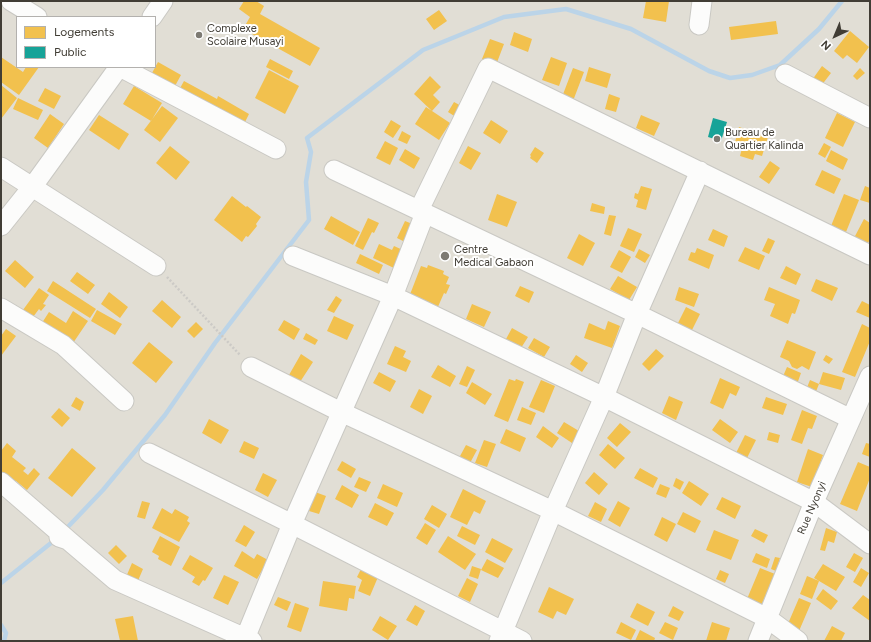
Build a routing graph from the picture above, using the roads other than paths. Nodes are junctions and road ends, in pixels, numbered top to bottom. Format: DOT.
graph roads {
  1 [pos="11,1"];
  2 [pos="163,1"];
  3 [pos="702,1"];
  4 [pos="35,16"];
  5 [pos="153,16"];
  6 [pos="699,25"];
  7 [pos="118,68"];
  8 [pos="121,68"];
  9 [pos="785,74"];
  10 [pos="870,118"];
  11 [pos="276,150"];
  12 [pos="1,167"];
  13 [pos="334,170"];
  14 [pos="700,171"];
  15 [pos="33,186"];
  16 [pos="422,211"];
  17 [pos="1,226"];
  18 [pos="870,255"];
  19 [pos="293,256"];
  20 [pos="156,266"];
  21 [pos="393,296"];
  22 [pos="1,308"];
  23 [pos="637,314"];
  24 [pos="251,367"];
  25 [pos="868,388"];
  26 [pos="604,397"];
  27 [pos="124,401"];
  28 [pos="341,412"];
  29 [pos="851,419"];
  30 [pos="149,453"];
  31 [pos="1,482"];
  32 [pos="814,502"];
  33 [pos="553,511"];
  34 [pos="292,524"];
  35 [pos="870,544"];
  36 [pos="767,618"];
  37 [pos="501,636"];
  38 [pos="247,640"];
  39 [pos="522,641"];
  40 [pos="758,641"];
  41 [pos="798,641"];
  1 -- 4 [label="street"];
  2 -- 5 [label="street"];
  3 -- 6 [label="street"];
  7 -- 15 [label="street"];
  8 -- 11 [label="street"];
  9 -- 10 [label="street"];
  12 -- 15 [label="street"];
  13 -- 16 [label="street"];
  14 -- 16 [label="street"];
  14 -- 18 [label="street"];
  14 -- 23 [label="street"];
  15 -- 17 [label="street"];
  15 -- 20 [label="street"];
  16 -- 21 [label="street"];
  16 -- 23 [label="street"];
  19 -- 21 [label="street"];
  21 -- 26 [label="street"];
  21 -- 28 [label="street"];
  22 -- 27 [label="street"];
  23 -- 26 [label="street"];
  23 -- 29 [label="street"];
  24 -- 28 [label="street"];
  25 -- 29 [label="street, Rue Nyonyi"];
  26 -- 32 [label="street"];
  26 -- 33 [label="street"];
  28 -- 33 [label="street"];
  28 -- 34 [label="street"];
  29 -- 32 [label="street, Rue Nyonyi"];
  30 -- 34 [label="street"];
  31 -- 38 [label="street"];
  32 -- 35 [label="street"];
  32 -- 36 [label="street, Rue Nyonyi"];
  33 -- 36 [label="street"];
  33 -- 37 [label="street"];
  34 -- 37 [label="street"];
  34 -- 38 [label="street"];
  36 -- 40 [label="street, Rue Nyonyi"];
  36 -- 41 [label="street"];
  37 -- 39 [label="street"];
}
